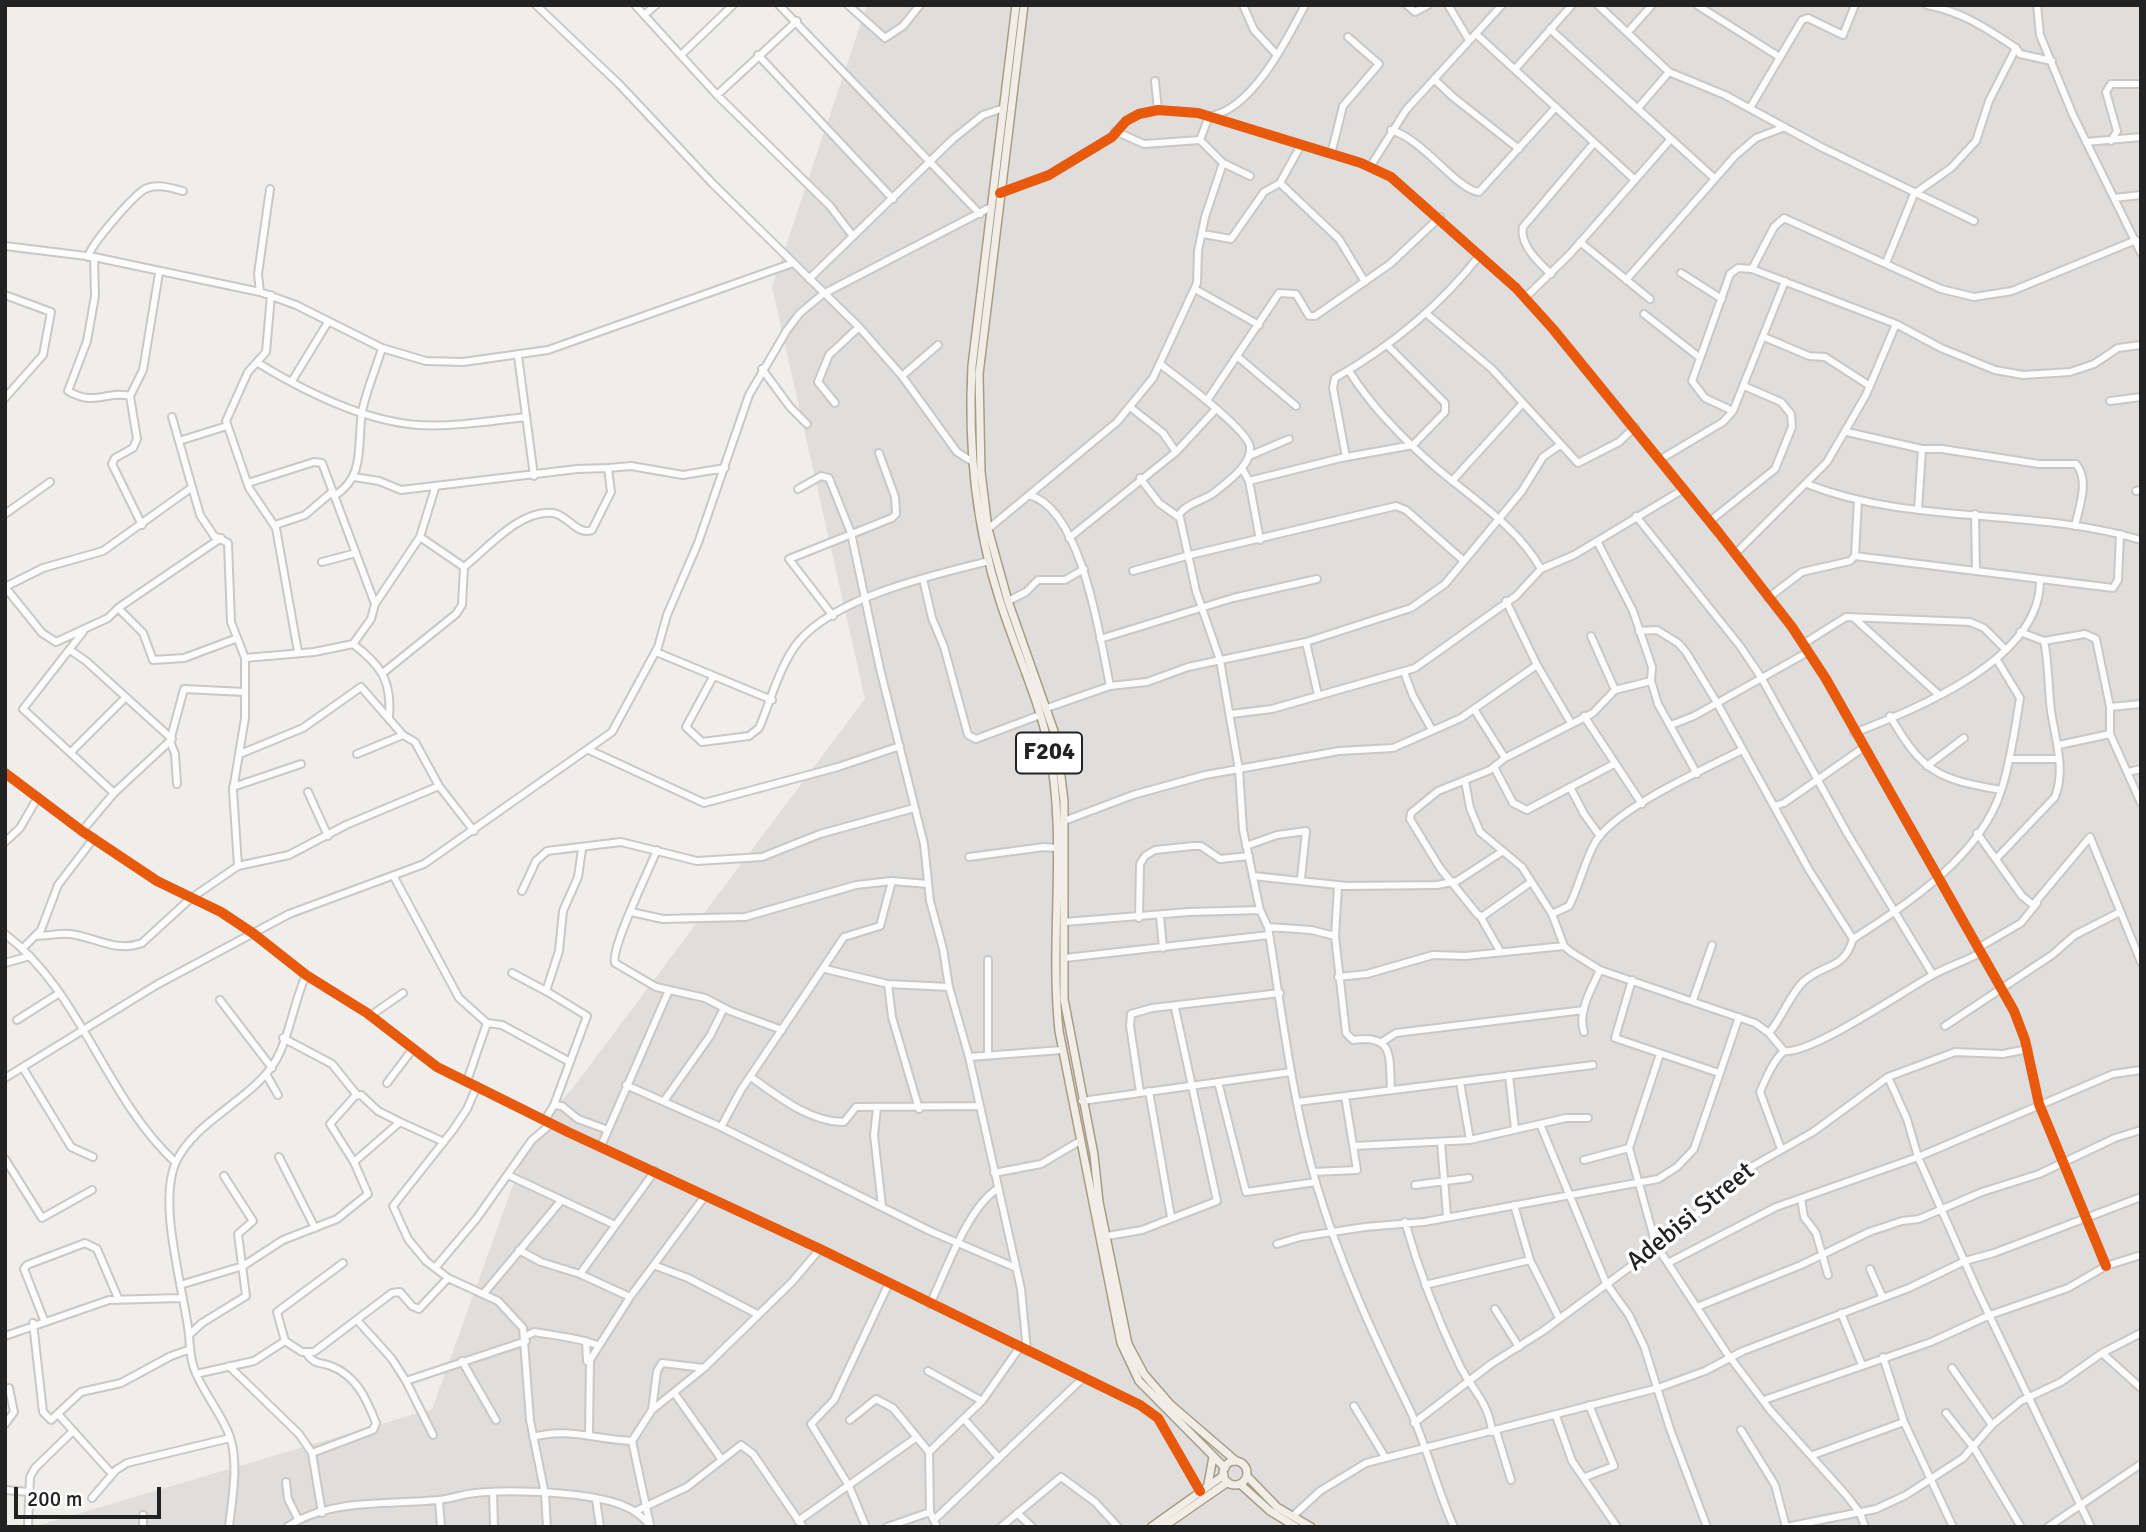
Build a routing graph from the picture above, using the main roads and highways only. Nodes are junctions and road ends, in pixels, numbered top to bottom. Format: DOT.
graph roads {
  1 [pos="1016,5"];
  2 [pos="1024,5"];
  3 [pos="1213,1457"];
  4 [pos="1236,1461"];
  5 [pos="1224,1471"];
  6 [pos="1247,1476"];
  7 [pos="1228,1482"];
  8 [pos="1208,1484"];
  9 [pos="1240,1484"];
  10 [pos="1299,1525"];
  11 [pos="1151,1527"];
  12 [pos="1163,1527"];
  13 [pos="1311,1527"];
  1 -- 3 [label="main road, F204"];
  2 -- 4 [label="main road, F204"];
  3 -- 5 [label="main road, F204"];
  3 -- 8 [label="main road"];
  4 -- 5 [label="main road"];
  4 -- 6 [label="main road, F204"];
  5 -- 7 [label="main road, F204"];
  5 -- 8 [label="main road"];
  6 -- 9 [label="main road"];
  6 -- 10 [label="main road, F204"];
  7 -- 9 [label="main road"];
  7 -- 12 [label="main road"];
  8 -- 11 [label="main road"];
  9 -- 10 [label="main road, F204"];
  10 -- 13 [label="main road, F204"];
}
